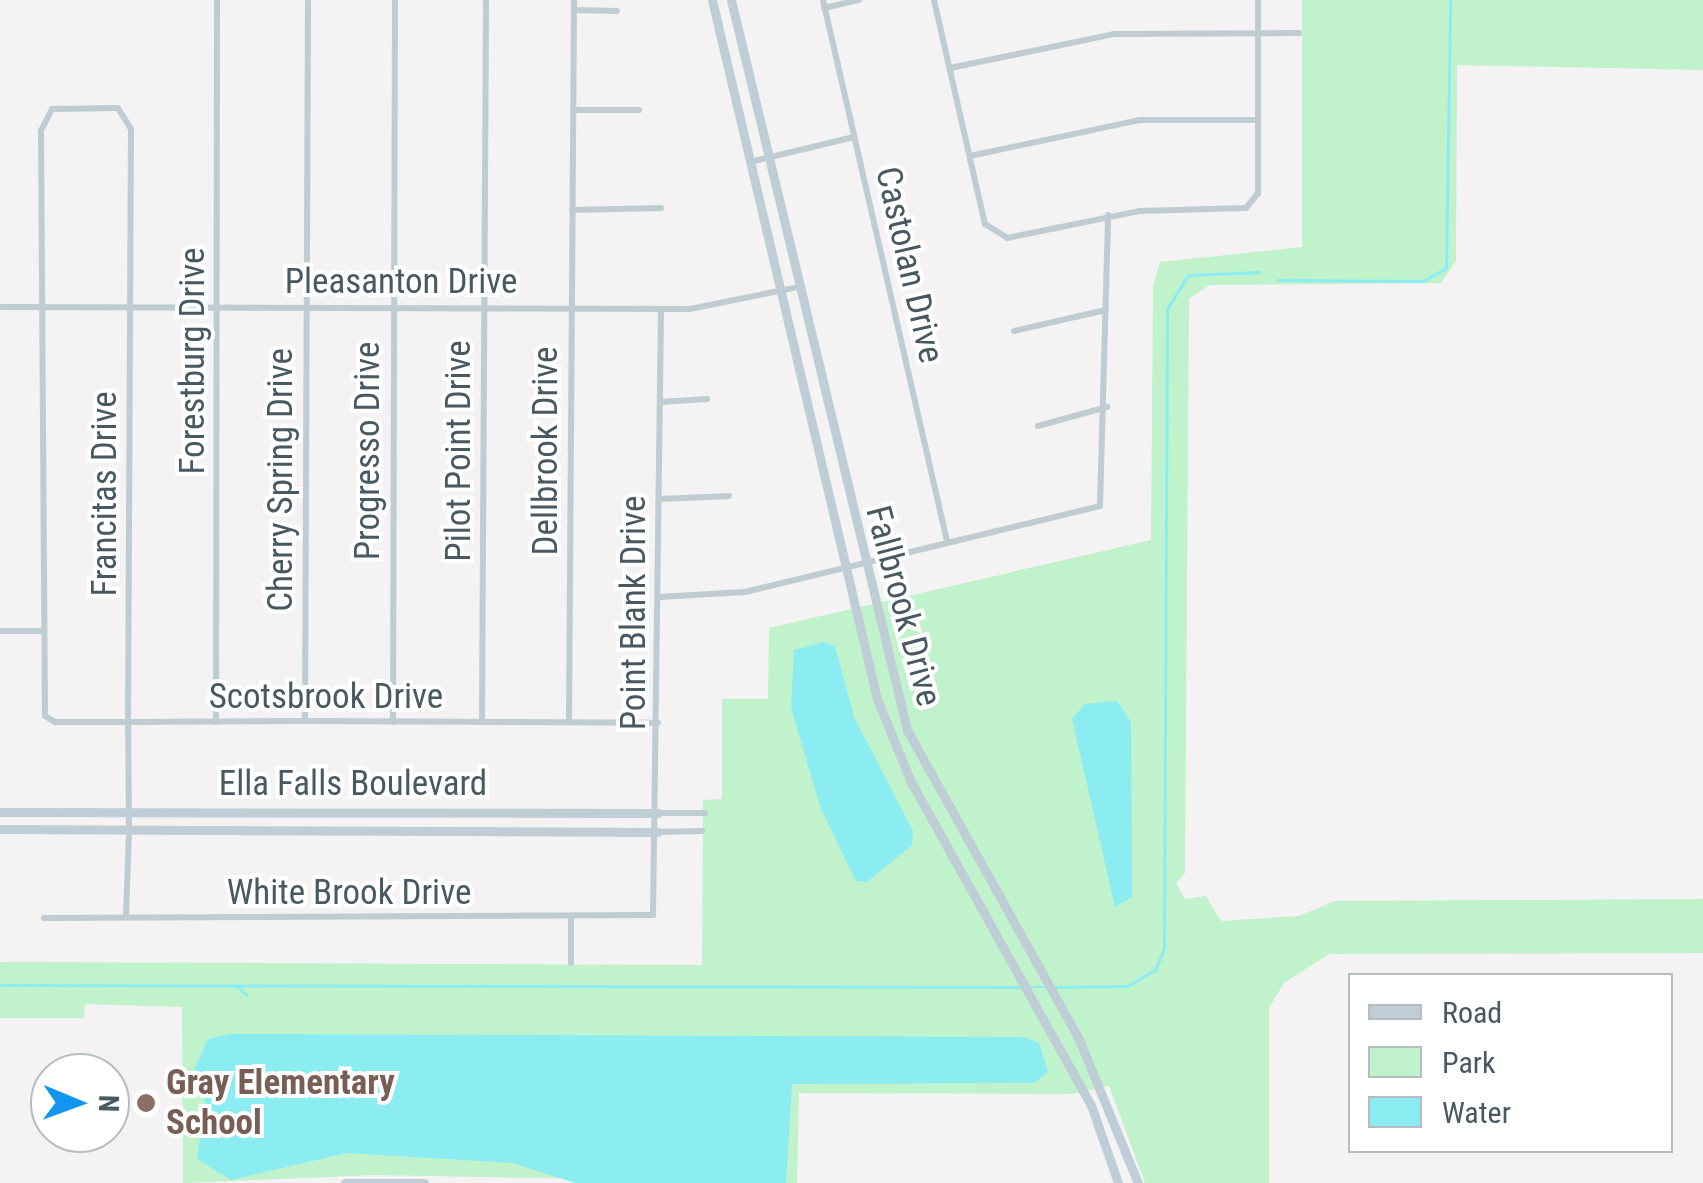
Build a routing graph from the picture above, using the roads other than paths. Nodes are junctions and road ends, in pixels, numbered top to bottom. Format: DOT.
graph roads {
  1 [pos="217,0"];
  2 [pos="308,0"];
  3 [pos="395,0"];
  4 [pos="486,0"];
  5 [pos="574,0"];
  6 [pos="712,0"];
  7 [pos="731,0"];
  8 [pos="859,0"];
  9 [pos="934,0"];
  10 [pos="1258,0"];
  11 [pos="824,4"];
  12 [pos="574,10"];
  13 [pos="617,11"];
  14 [pos="737,26"];
  15 [pos="720,30"];
  16 [pos="1259,32"];
  17 [pos="1299,33"];
  18 [pos="950,68"];
  19 [pos="573,110"];
  20 [pos="639,110"];
  21 [pos="1258,120"];
  22 [pos="854,137"];
  23 [pos="970,156"];
  24 [pos="767,157"];
  25 [pos="750,162"];
  26 [pos="661,208"];
  27 [pos="572,210"];
  28 [pos="1108,215"];
  29 [pos="798,287"];
  30 [pos="780,292"];
  31 [pos="130,306"];
  32 [pos="218,306"];
  33 [pos="307,306"];
  34 [pos="394,306"];
  35 [pos="0,307"];
  36 [pos="40,307"];
  37 [pos="484,308"];
  38 [pos="572,309"];
  39 [pos="661,309"];
  40 [pos="1106,310"];
  41 [pos="1014,331"];
  42 [pos="707,399"];
  43 [pos="661,402"];
  44 [pos="1107,407"];
  45 [pos="1038,426"];
  46 [pos="834,442"];
  47 [pos="816,446"];
  48 [pos="729,496"];
  49 [pos="659,499"];
  50 [pos="947,541"];
  51 [pos="860,562"];
  52 [pos="843,566"];
  53 [pos="660,596"];
  54 [pos="0,631"];
  55 [pos="40,631"];
  56 [pos="305,721"];
  57 [pos="128,722"];
  58 [pos="216,722"];
  59 [pos="393,722"];
  60 [pos="482,722"];
  61 [pos="569,722"];
  62 [pos="658,723"];
  63 [pos="907,730"];
  64 [pos="891,737"];
  65 [pos="129,811"];
  66 [pos="324,811"];
  67 [pos="0,812"];
  68 [pos="481,812"];
  69 [pos="658,813"];
  70 [pos="705,813"];
  71 [pos="0,829"];
  72 [pos="128,829"];
  73 [pos="324,830"];
  74 [pos="480,830"];
  75 [pos="702,831"];
  76 [pos="658,832"];
  77 [pos="652,916"];
  78 [pos="126,917"];
  79 [pos="44,918"];
  80 [pos="571,919"];
  81 [pos="570,963"];
  82 [pos="1054,995"];
  83 [pos="1036,1004"];
  84 [pos="1116,1117"];
  85 [pos="1098,1124"];
  86 [pos="345,1183"];
  87 [pos="424,1183"];
  88 [pos="1118,1183"];
  89 [pos="1138,1183"];
  1 -- 32 [label="street, Forestburg Drive"];
  2 -- 33 [label="street, Cherry Spring Drive"];
  3 -- 34 [label="street, Progresso Drive"];
  4 -- 37 [label="street, Pilot Point Drive"];
  5 -- 12 [label="street, Dellbrook Drive"];
  6 -- 15 [label="main road, Fallbrook Drive"];
  7 -- 14 [label="main road, Fallbrook Drive"];
  8 -- 11 [label="street"];
  9 -- 18 [label="street"];
  10 -- 16 [label="street"];
  11 -- 22 [label="street, Castolan Drive"];
  12 -- 13 [label="street"];
  12 -- 19 [label="street, Dellbrook Drive"];
  14 -- 15 [label="main road"];
  14 -- 24 [label="main road, Fallbrook Drive"];
  15 -- 25 [label="main road, Fallbrook Drive"];
  16 -- 17 [label="street"];
  16 -- 18 [label="street"];
  16 -- 21 [label="street"];
  18 -- 23 [label="street"];
  19 -- 20 [label="street"];
  19 -- 27 [label="street, Dellbrook Drive"];
  21 -- 23 [label="street"];
  21 -- 28 [label="street"];
  22 -- 24 [label="street"];
  22 -- 50 [label="street, Castolan Drive"];
  23 -- 28 [label="street"];
  24 -- 25 [label="street"];
  24 -- 29 [label="main road, Fallbrook Drive"];
  25 -- 30 [label="main road, Fallbrook Drive"];
  26 -- 27 [label="street"];
  27 -- 38 [label="street, Dellbrook Drive"];
  28 -- 40 [label="street"];
  29 -- 30 [label="street, Pleasanton Drive"];
  29 -- 46 [label="main road, Fallbrook Drive"];
  30 -- 39 [label="street, Pleasanton Drive"];
  30 -- 47 [label="main road, Fallbrook Drive"];
  31 -- 32 [label="street, Pleasanton Drive"];
  31 -- 36 [label="street, Pleasanton Drive"];
  31 -- 36 [label="street, Francitas Drive"];
  31 -- 57 [label="street, Francitas Drive"];
  32 -- 33 [label="street, Pleasanton Drive"];
  32 -- 58 [label="street, Forestburg Drive"];
  33 -- 34 [label="street, Pleasanton Drive"];
  33 -- 56 [label="street, Cherry Spring Drive"];
  34 -- 37 [label="street, Pleasanton Drive"];
  34 -- 59 [label="street, Progresso Drive"];
  35 -- 36 [label="street, Pleasanton Drive"];
  36 -- 55 [label="street"];
  37 -- 38 [label="street, Pleasanton Drive"];
  37 -- 60 [label="street, Pilot Point Drive"];
  38 -- 39 [label="street, Pleasanton Drive"];
  38 -- 61 [label="street, Dellbrook Drive"];
  39 -- 43 [label="street, Point Blank Drive"];
  40 -- 41 [label="street"];
  40 -- 44 [label="street"];
  42 -- 43 [label="street"];
  43 -- 49 [label="street, Point Blank Drive"];
  44 -- 45 [label="street"];
  44 -- 50 [label="street"];
  46 -- 47 [label="main road"];
  46 -- 51 [label="main road, Fallbrook Drive"];
  47 -- 52 [label="main road, Fallbrook Drive"];
  48 -- 49 [label="street"];
  49 -- 53 [label="street, Point Blank Drive"];
  50 -- 51 [label="street"];
  51 -- 52 [label="street"];
  51 -- 63 [label="main road, Fallbrook Drive"];
  52 -- 53 [label="street"];
  52 -- 64 [label="main road, Fallbrook Drive"];
  53 -- 62 [label="street, Point Blank Drive"];
  54 -- 55 [label="street"];
  55 -- 57 [label="street, Scotsbrook Drive"];
  56 -- 58 [label="street, Scotsbrook Drive"];
  56 -- 59 [label="street, Scotsbrook Drive"];
  57 -- 58 [label="street, Scotsbrook Drive"];
  57 -- 65 [label="street, Francitas Drive"];
  59 -- 60 [label="street, Scotsbrook Drive"];
  60 -- 61 [label="street, Scotsbrook Drive"];
  61 -- 62 [label="street, Scotsbrook Drive"];
  62 -- 69 [label="street, Point Blank Drive"];
  63 -- 64 [label="main road"];
  63 -- 82 [label="main road, Fallbrook Drive"];
  64 -- 83 [label="main road, Fallbrook Drive"];
  65 -- 66 [label="main road, Ella Falls Boulevard"];
  65 -- 67 [label="main road, Ella Falls Boulevard"];
  65 -- 72 [label="street, Francitas Drive"];
  66 -- 68 [label="main road, Ella Falls Boulevard"];
  66 -- 73 [label="main road"];
  68 -- 69 [label="main road, Ella Falls Boulevard"];
  68 -- 74 [label="main road"];
  69 -- 70 [label="street, Ella Falls Boulevard"];
  69 -- 76 [label="street, Point Blank Drive"];
  71 -- 72 [label="main road, Ella Falls Boulevard"];
  72 -- 73 [label="main road, Ella Falls Boulevard"];
  72 -- 78 [label="street, Francitas Drive"];
  73 -- 74 [label="main road, Ella Falls Boulevard"];
  74 -- 76 [label="main road, Ella Falls Boulevard"];
  75 -- 76 [label="street, Ella Falls Boulevard"];
  76 -- 77 [label="street, Point Blank Drive"];
  77 -- 80 [label="street, White Brook Drive"];
  78 -- 79 [label="street, White Brook Drive"];
  78 -- 80 [label="street, White Brook Drive"];
  80 -- 81 [label="street"];
  82 -- 83 [label="main road"];
  82 -- 84 [label="main road, Fallbrook Drive"];
  83 -- 85 [label="main road, Fallbrook Drive"];
  84 -- 85 [label="main road"];
  84 -- 89 [label="main road, Fallbrook Drive"];
  85 -- 88 [label="main road, Fallbrook Drive"];
  86 -- 87 [label="main road"];
}
